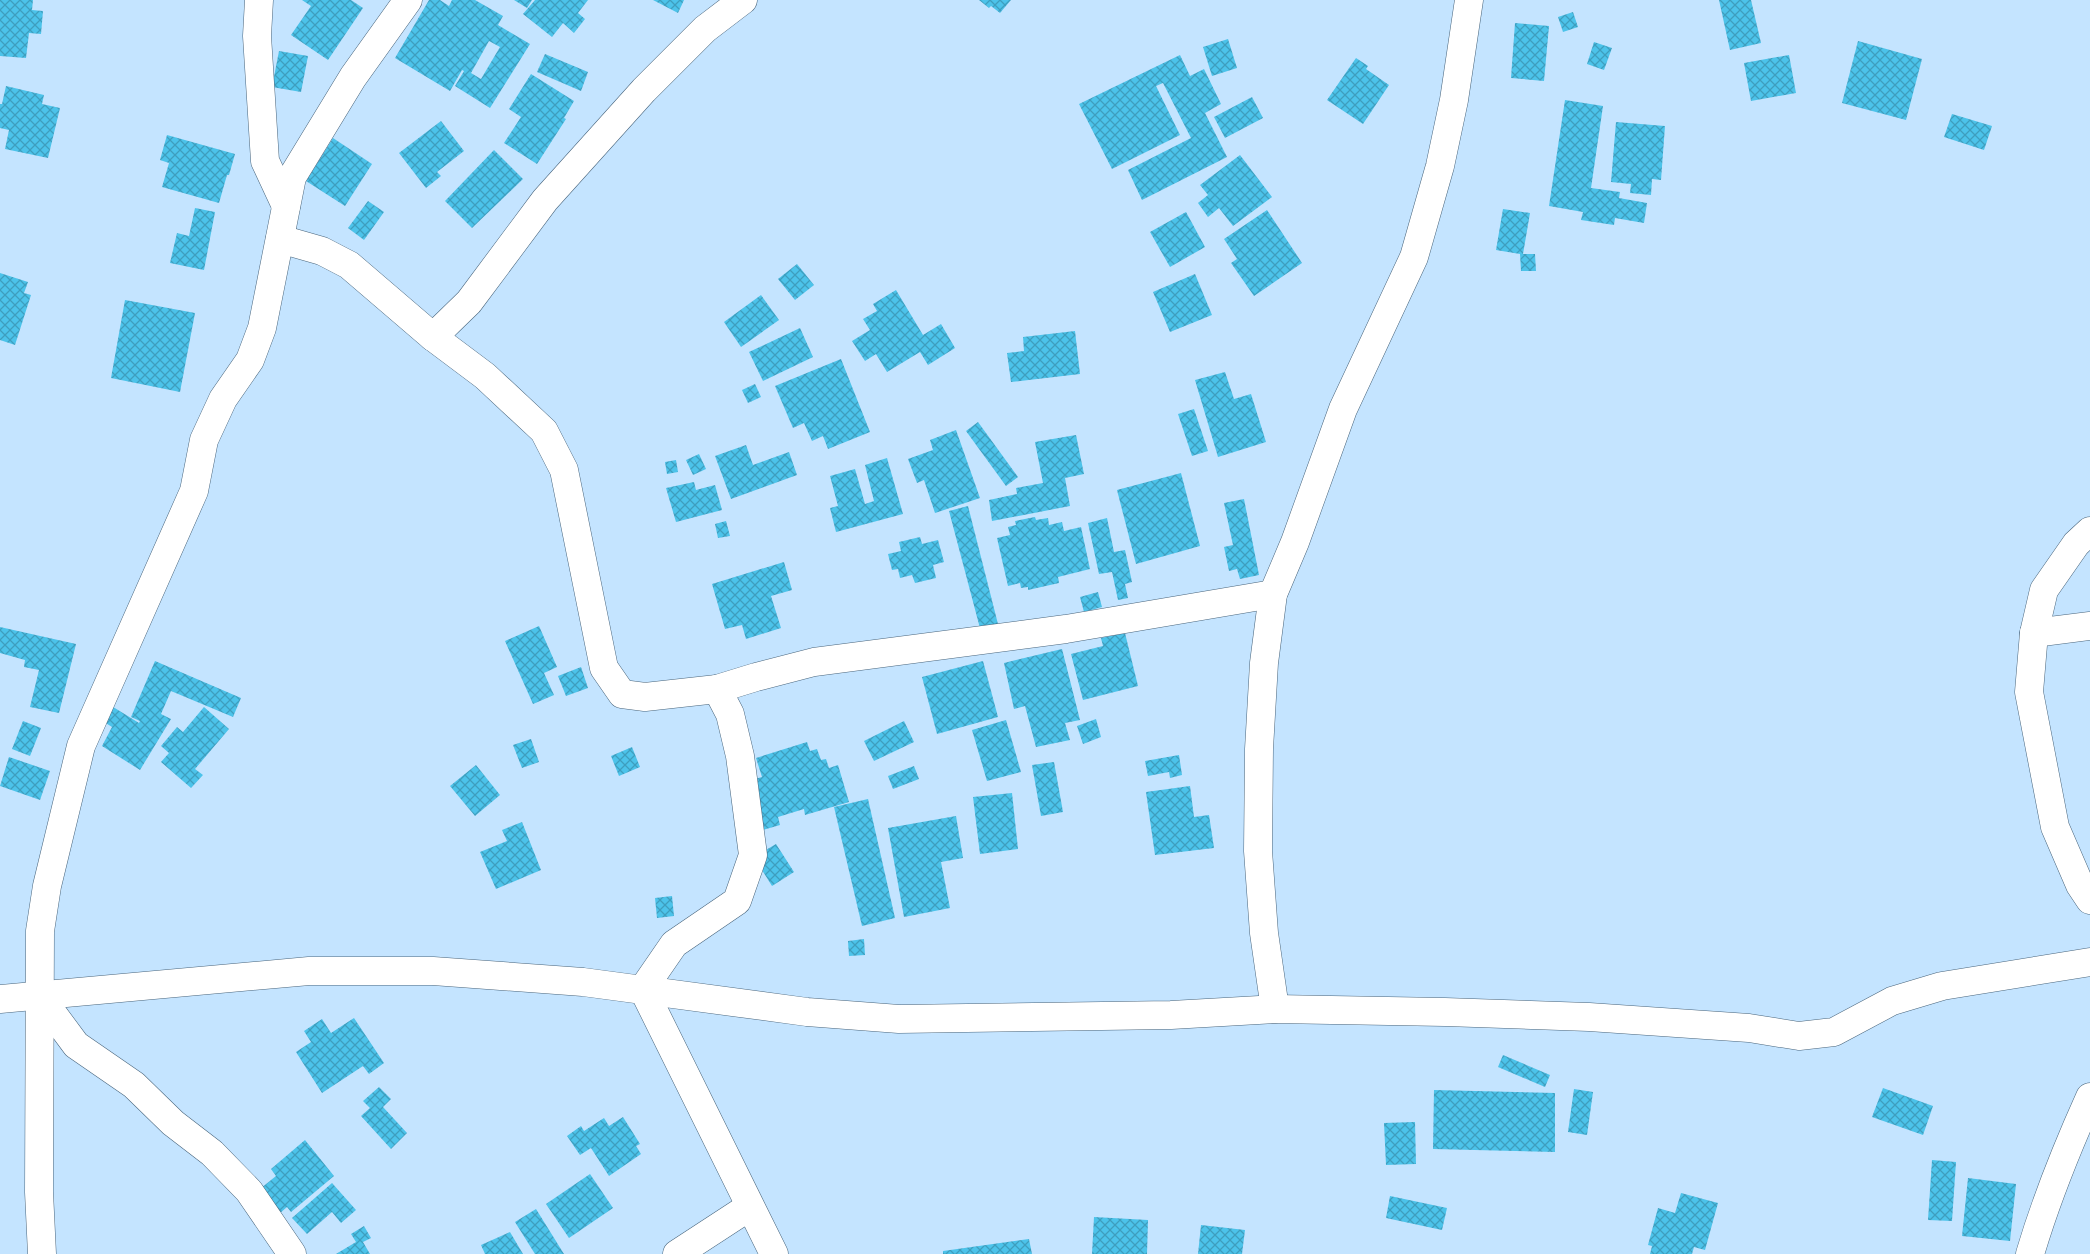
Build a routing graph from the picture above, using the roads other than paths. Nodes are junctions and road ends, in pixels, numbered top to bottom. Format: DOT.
graph roads {
  1 [pos="259,0"];
  2 [pos="408,0"];
  3 [pos="743,0"];
  4 [pos="1469,0"];
  5 [pos="286,206"];
  6 [pos="280,239"];
  7 [pos="433,337"];
  8 [pos="2090,531"];
  9 [pos="1273,594"];
  10 [pos="2090,626"];
  11 [pos="2034,633"];
  12 [pos="717,689"];
  13 [pos="2090,900"];
  14 [pos="2090,962"];
  15 [pos="643,990"];
  16 [pos="39,995"];
  17 [pos="0,999"];
  18 [pos="1275,1009"];
  19 [pos="2090,1097"];
  20 [pos="750,1207"];
  21 [pos="42,1254"];
  22 [pos="292,1254"];
  23 [pos="677,1254"];
  24 [pos="774,1254"];
  25 [pos="2030,1254"];
  1 -- 5 [label="street"];
  2 -- 5 [label="street"];
  3 -- 7 [label="street"];
  4 -- 9 [label="street"];
  5 -- 6 [label="street"];
  6 -- 7 [label="street"];
  6 -- 16 [label="street"];
  7 -- 12 [label="street"];
  8 -- 11 [label="street"];
  9 -- 12 [label="street"];
  9 -- 18 [label="street"];
  10 -- 11 [label="street"];
  11 -- 13 [label="street"];
  12 -- 15 [label="street"];
  14 -- 18 [label="street"];
  15 -- 16 [label="street"];
  15 -- 18 [label="street"];
  15 -- 20 [label="street"];
  16 -- 17 [label="street"];
  16 -- 21 [label="street"];
  16 -- 22 [label="street"];
  19 -- 25 [label="street"];
  20 -- 23 [label="street"];
  20 -- 24 [label="street"];
}
